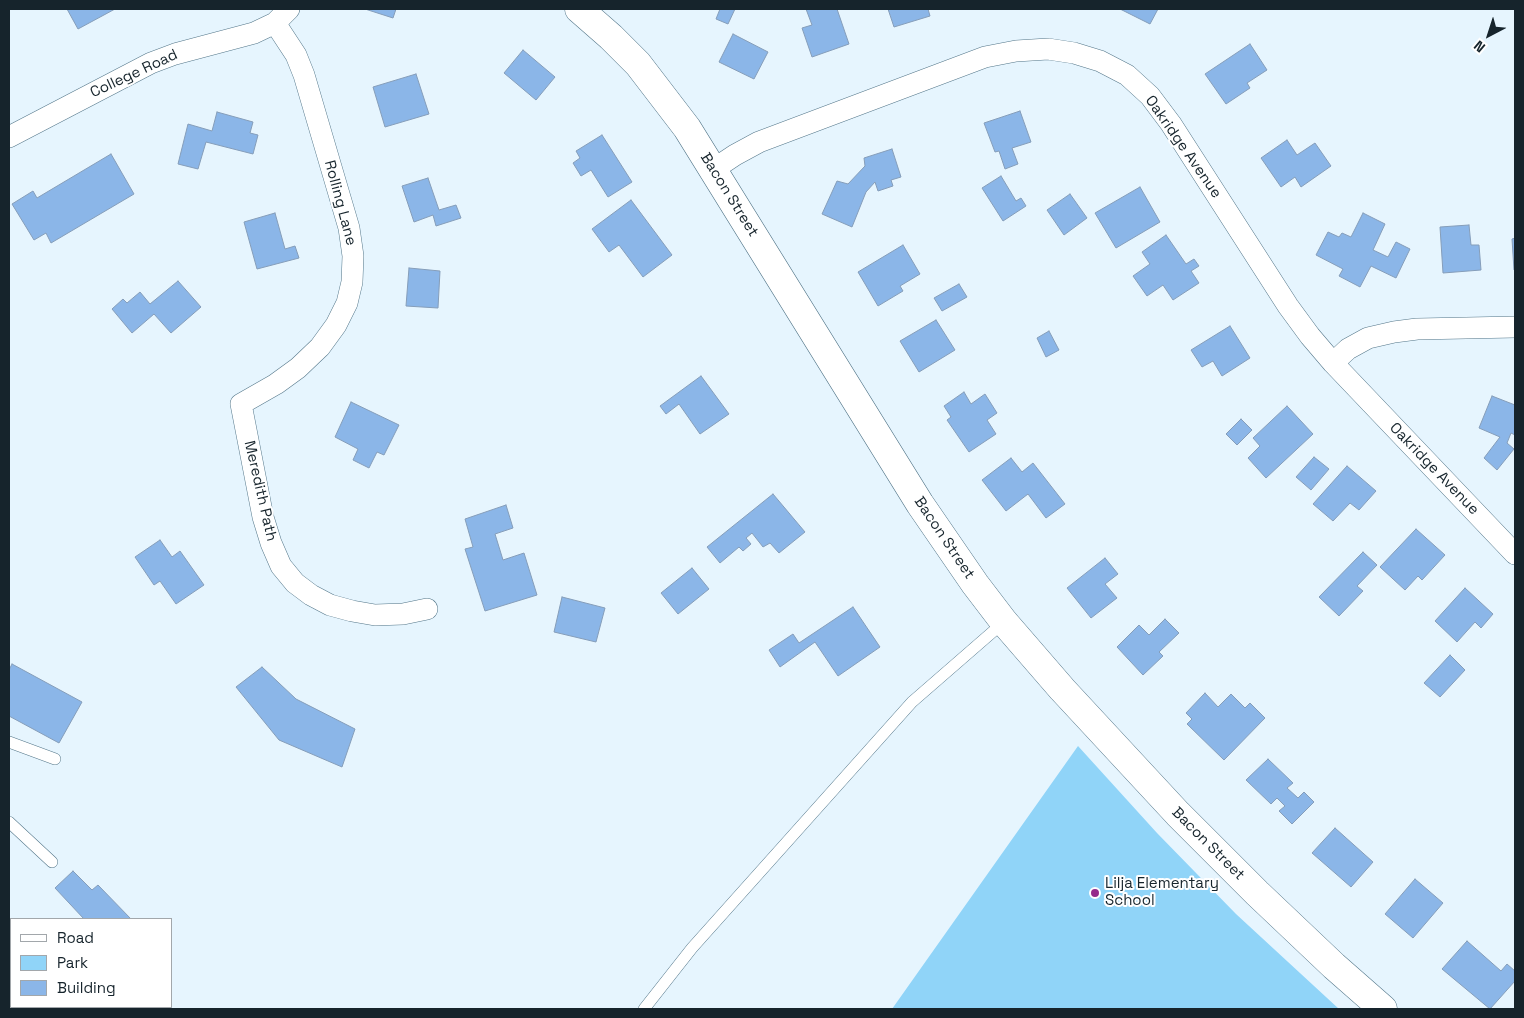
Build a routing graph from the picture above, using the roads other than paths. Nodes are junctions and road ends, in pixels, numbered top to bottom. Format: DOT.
graph roads {
  1 [pos="579,9"];
  2 [pos="282,16"];
  3 [pos="9,137"];
  4 [pos="714,169"];
  5 [pos="1515,327"];
  6 [pos="1333,363"];
  7 [pos="241,404"];
  8 [pos="1515,554"];
  9 [pos="427,609"];
  10 [pos="1004,622"];
  11 [pos="9,742"];
  12 [pos="55,759"];
  13 [pos="9,822"];
  14 [pos="52,862"];
  15 [pos="644,1009"];
  16 [pos="1382,1009"];
  1 -- 4 [label="street, Bacon Street"];
  2 -- 3 [label="street, College Road"];
  2 -- 7 [label="street, Rolling Lane"];
  4 -- 6 [label="street, Oakridge Avenue"];
  4 -- 10 [label="street, Bacon Street"];
  5 -- 6 [label="street"];
  6 -- 8 [label="street, Oakridge Avenue"];
  7 -- 9 [label="street, Meredith Path"];
  10 -- 15 [label="lane"];
  10 -- 16 [label="street, Bacon Street"];
  11 -- 12 [label="lane"];
  13 -- 14 [label="lane"];
}
